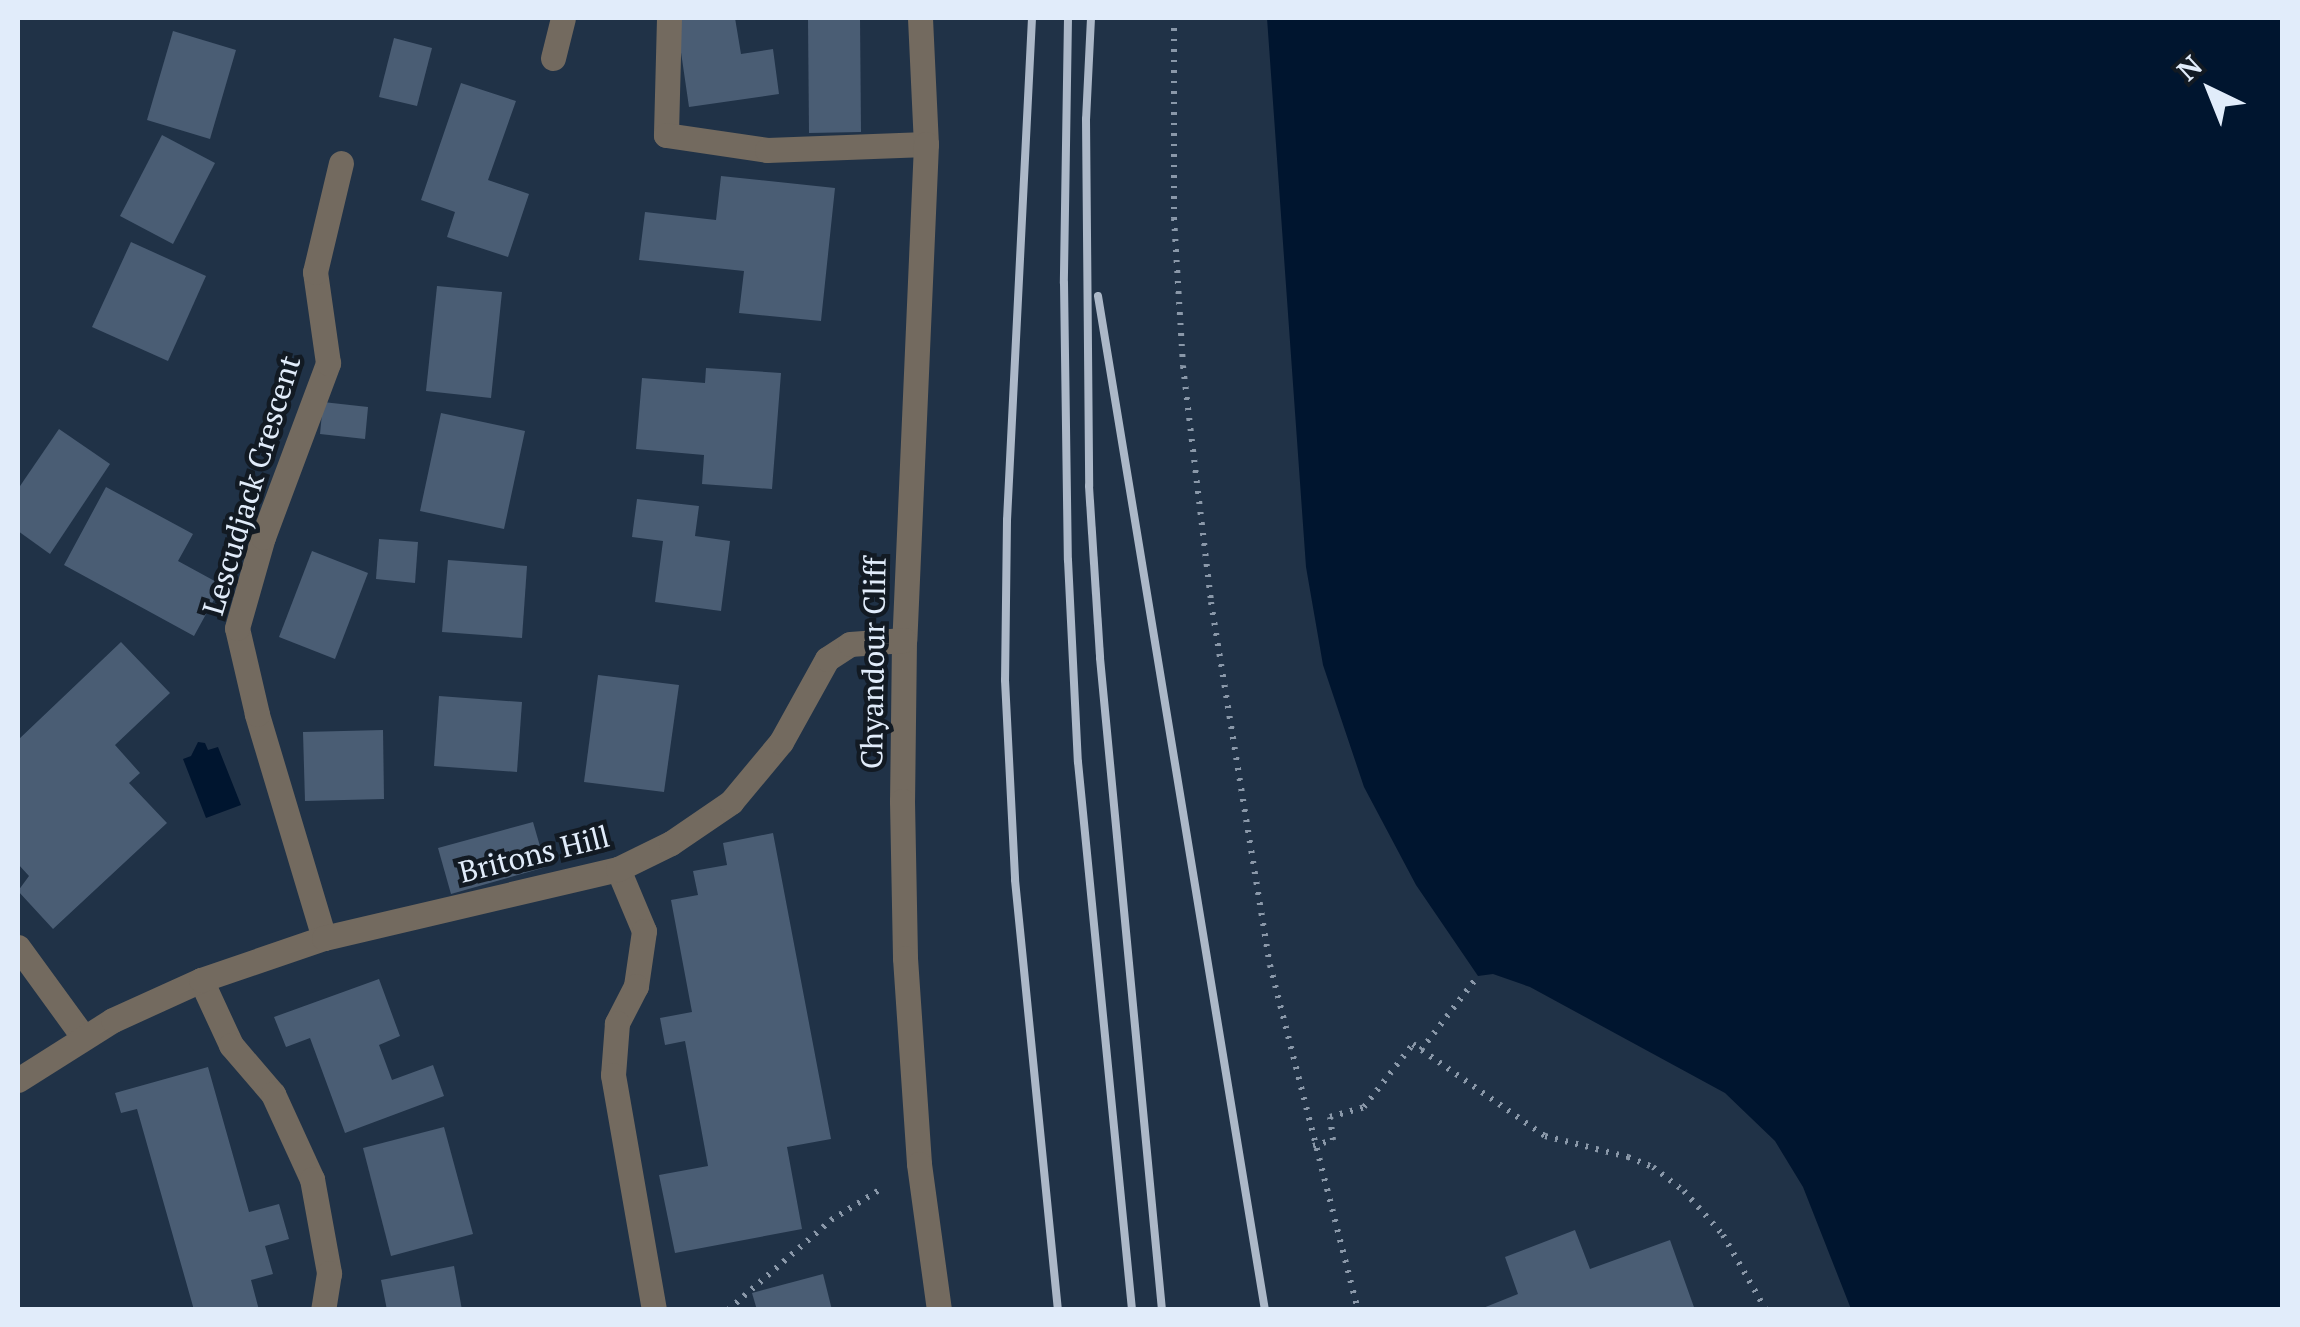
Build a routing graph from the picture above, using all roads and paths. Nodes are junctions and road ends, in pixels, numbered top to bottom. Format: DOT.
graph roads {
  1 [pos="563,18"];
  2 [pos="669,18"];
  3 [pos="920,18"];
  4 [pos="1174,18"];
  5 [pos="553,58"];
  6 [pos="926,144"];
  7 [pos="342,163"];
  8 [pos="904,640"];
  9 [pos="618,869"];
  10 [pos="324,938"];
  11 [pos="18,946"];
  12 [pos="1478,976"];
  13 [pos="201,980"];
  14 [pos="84,1038"];
  15 [pos="1421,1050"];
  16 [pos="18,1080"];
  17 [pos="1313,1146"];
  18 [pos="918,1164"];
  19 [pos="323,1310"];
  20 [pos="654,1310"];
  21 [pos="728,1310"];
  22 [pos="940,1310"];
  23 [pos="1358,1310"];
  24 [pos="1766,1310"];
  1 -- 5 [label="street"];
  2 -- 6 [label="street"];
  3 -- 6 [label="street, Chyandour Cliff"];
  4 -- 17 [label="path"];
  6 -- 8 [label="street, Chyandour Cliff"];
  7 -- 10 [label="street, Lescudjack Crescent"];
  8 -- 9 [label="street, Britons Hill"];
  8 -- 18 [label="street, Chyandour Cliff"];
  9 -- 10 [label="street, Britons Hill"];
  9 -- 20 [label="street"];
  10 -- 13 [label="street, Britons Hill"];
  11 -- 14 [label="street"];
  12 -- 15 [label="path"];
  13 -- 14 [label="street, Britons Hill"];
  13 -- 19 [label="street"];
  14 -- 16 [label="street, Britons Hill"];
  15 -- 17 [label="path"];
  15 -- 24 [label="path"];
  17 -- 23 [label="path"];
  18 -- 21 [label="path"];
  18 -- 22 [label="street, Chyandour Cliff"];
}
